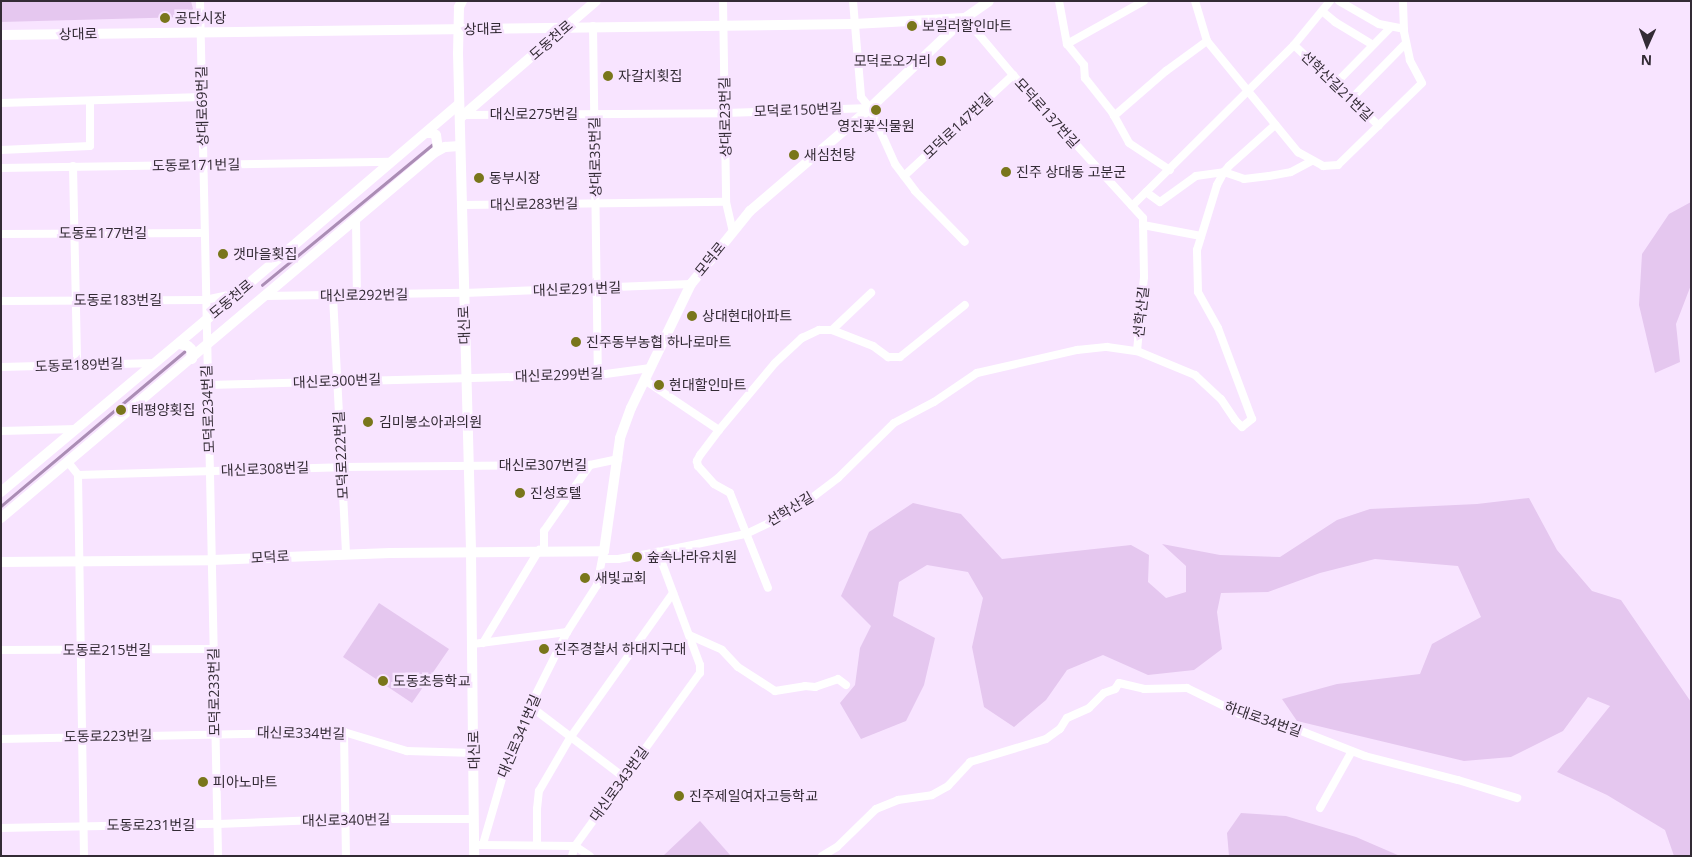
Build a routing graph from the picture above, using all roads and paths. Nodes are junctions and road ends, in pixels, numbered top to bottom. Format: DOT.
graph roads {
  1 [pos="200,1"];
  2 [pos="596,1"];
  3 [pos="723,1"];
  4 [pos="853,1"];
  5 [pos="1059,1"];
  6 [pos="1144,1"];
  7 [pos="1195,1"];
  8 [pos="1330,1"];
  9 [pos="1339,1"];
  10 [pos="1403,1"];
  11 [pos="987,2"];
  12 [pos="459,3"];
  13 [pos="1322,11"];
  14 [pos="965,18"];
  15 [pos="723,24"];
  16 [pos="854,24"];
  17 [pos="593,26"];
  18 [pos="565,27"];
  19 [pos="1390,27"];
  20 [pos="459,29"];
  21 [pos="1404,29"];
  22 [pos="200,32"];
  23 [pos="1,35"];
  24 [pos="1207,41"];
  25 [pos="1406,43"];
  26 [pos="1067,44"];
  27 [pos="1294,45"];
  28 [pos="1373,46"];
  29 [pos="1013,75"];
  30 [pos="1335,84"];
  31 [pos="1248,92"];
  32 [pos="202,97"];
  33 [pos="90,100"];
  34 [pos="1351,100"];
  35 [pos="1,103"];
  36 [pos="459,104"];
  37 [pos="870,108"];
  38 [pos="725,113"];
  39 [pos="594,114"];
  40 [pos="461,116"];
  41 [pos="1114,116"];
  42 [pos="1275,124"];
  43 [pos="1379,126"];
  44 [pos="426,132"];
  45 [pos="460,146"];
  46 [pos="1,150"];
  47 [pos="438,150"];
  48 [pos="1312,161"];
  49 [pos="392,162"];
  50 [pos="203,165"];
  51 [pos="73,166"];
  52 [pos="1,168"];
  53 [pos="1170,170"];
  54 [pos="1224,172"];
  55 [pos="904,176"];
  56 [pos="1146,192"];
  57 [pos="596,202"];
  58 [pos="726,202"];
  59 [pos="462,206"];
  60 [pos="1132,206"];
  61 [pos="356,218"];
  62 [pos="1143,225"];
  63 [pos="732,232"];
  64 [pos="73,233"];
  65 [pos="204,233"];
  66 [pos="1,234"];
  67 [pos="1201,236"];
  68 [pos="965,242"];
  69 [pos="691,284"];
  70 [pos="597,289"];
  71 [pos="464,293"];
  72 [pos="871,293"];
  73 [pos="233,294"];
  74 [pos="265,296"];
  75 [pos="333,296"];
  76 [pos="357,296"];
  77 [pos="76,300"];
  78 [pos="205,300"];
  79 [pos="1,301"];
  80 [pos="965,305"];
  81 [pos="220,309"];
  82 [pos="205,322"];
  83 [pos="230,326"];
  84 [pos="832,330"];
  85 [pos="179,344"];
  86 [pos="206,347"];
  87 [pos="1137,351"];
  88 [pos="192,359"];
  89 [pos="156,363"];
  90 [pos="77,365"];
  91 [pos="1,368"];
  92 [pos="651,368"];
  93 [pos="598,374"];
  94 [pos="466,378"];
  95 [pos="337,381"];
  96 [pos="646,381"];
  97 [pos="208,385"];
  98 [pos="77,429"];
  99 [pos="718,430"];
  100 [pos="1,431"];
  101 [pos="618,458"];
  102 [pos="68,462"];
  103 [pos="468,465"];
  104 [pos="590,465"];
  105 [pos="341,467"];
  106 [pos="209,470"];
  107 [pos="78,475"];
  108 [pos="1,492"];
  109 [pos="1,518"];
  110 [pos="746,534"];
  111 [pos="541,550"];
  112 [pos="471,552"];
  113 [pos="658,552"];
  114 [pos="346,554"];
  115 [pos="603,555"];
  116 [pos="213,560"];
  117 [pos="1,562"];
  118 [pos="81,562"];
  119 [pos="768,588"];
  120 [pos="673,594"];
  121 [pos="567,632"];
  122 [pos="689,635"];
  123 [pos="478,643"];
  124 [pos="213,649"];
  125 [pos="1,650"];
  126 [pos="80,650"];
  127 [pos="846,685"];
  128 [pos="530,706"];
  129 [pos="344,732"];
  130 [pos="215,733"];
  131 [pos="83,736"];
  132 [pos="570,738"];
  133 [pos="1,739"];
  134 [pos="1352,751"];
  135 [pos="474,753"];
  136 [pos="625,778"];
  137 [pos="1516,798"];
  138 [pos="1320,808"];
  139 [pos="345,819"];
  140 [pos="474,819"];
  141 [pos="218,824"];
  142 [pos="84,826"];
  143 [pos="1,828"];
  144 [pos="537,845"];
  145 [pos="575,846"];
  146 [pos="477,849"];
  147 [pos="84,856"];
  148 [pos="218,856"];
  149 [pos="346,856"];
  150 [pos="572,856"];
  151 [pos="590,856"];
  152 [pos="822,856"];
  1 -- 22 [label="street, 상대로69번길"];
  2 -- 18 [label="street, 도동천로"];
  3 -- 15 [label="street, 상대로23번길"];
  4 -- 16 [label="street"];
  5 -- 26 [label="street"];
  6 -- 26 [label="street"];
  7 -- 24 [label="street"];
  8 -- 13 [label="street"];
  9 -- 19 [label="street"];
  10 -- 21 [label="street"];
  11 -- 14 [label="street, 모덕로"];
  12 -- 20 [label="street, 대신로"];
  13 -- 27 [label="street"];
  13 -- 28 [label="street"];
  14 -- 16 [label="street, 상대로"];
  14 -- 29 [label="street, 모덕로137번길"];
  14 -- 37 [label="street, 모덕로"];
  15 -- 16 [label="street, 상대로"];
  15 -- 17 [label="street, 상대로"];
  15 -- 38 [label="street, 상대로23번길"];
  16 -- 37 [label="street"];
  17 -- 18 [label="street, 상대로"];
  17 -- 39 [label="street, 상대로35번길"];
  18 -- 20 [label="street, 상대로"];
  18 -- 40 [label="street, 도동천로"];
  19 -- 21 [label="street"];
  19 -- 28 [label="street"];
  20 -- 22 [label="street, 상대로"];
  20 -- 36 [label="street, 대신로"];
  21 -- 25 [label="street"];
  22 -- 23 [label="street, 상대로"];
  22 -- 32 [label="street, 상대로69번길"];
  24 -- 31 [label="street"];
  24 -- 41 [label="street"];
  25 -- 34 [label="street"];
  25 -- 43 [label="street, 선학산길21번길"];
  26 -- 41 [label="street"];
  27 -- 30 [label="street, 선학산길21번길"];
  27 -- 31 [label="street"];
  28 -- 30 [label="street"];
  29 -- 55 [label="street, 모덕로147번길"];
  29 -- 60 [label="street, 모덕로137번길"];
  30 -- 34 [label="street, 선학산길21번길"];
  31 -- 42 [label="street"];
  31 -- 53 [label="street"];
  32 -- 33 [label="street"];
  32 -- 50 [label="street, 상대로69번길"];
  33 -- 35 [label="street"];
  33 -- 46 [label="street"];
  34 -- 43 [label="street, 선학산길21번길"];
  36 -- 40 [label="street, 대신로"];
  36 -- 44 [label="street, 도동천로"];
  37 -- 38 [label="street, 모덕로150번길"];
  37 -- 55 [label="street"];
  37 -- 63 [label="street, 모덕로"];
  38 -- 39 [label="street, 대신로275번길"];
  38 -- 58 [label="street, 상대로23번길"];
  39 -- 40 [label="street, 대신로275번길"];
  39 -- 57 [label="street, 상대로35번길"];
  40 -- 45 [label="street, 대신로"];
  41 -- 53 [label="street"];
  42 -- 48 [label="street"];
  42 -- 54 [label="street"];
  43 -- 48 [label="street"];
  44 -- 47 [label="street"];
  44 -- 49 [label="street, 도동천로"];
  45 -- 47 [label="street, 도동천로"];
  45 -- 59 [label="street, 대신로"];
  47 -- 61 [label="street, 도동천로"];
  48 -- 54 [label="street"];
  49 -- 50 [label="street, 도동로171번길"];
  49 -- 81 [label="street, 도동천로"];
  50 -- 51 [label="street, 도동로171번길"];
  50 -- 65 [label="street, 상대로69번길"];
  51 -- 52 [label="street, 도동로171번길"];
  51 -- 64 [label="street"];
  53 -- 56 [label="street"];
  54 -- 56 [label="street"];
  54 -- 67 [label="street"];
  55 -- 68 [label="street"];
  56 -- 60 [label="street"];
  57 -- 58 [label="street, 대신로283번길"];
  57 -- 59 [label="street, 대신로283번길"];
  57 -- 70 [label="street, 상대로35번길"];
  58 -- 63 [label="street, 상대로23번길"];
  59 -- 71 [label="street, 대신로"];
  60 -- 62 [label="street, 선학산길"];
  61 -- 74 [label="street, 도동천로"];
  61 -- 76 [label="street"];
  62 -- 67 [label="street"];
  62 -- 87 [label="street, 선학산길"];
  63 -- 69 [label="street, 모덕로"];
  64 -- 65 [label="street, 도동로177번길"];
  64 -- 66 [label="street, 도동로177번길"];
  64 -- 77 [label="street"];
  65 -- 78 [label="street, 상대로69번길"];
  67 -- 87 [label="street"];
  69 -- 70 [label="street, 대신로291번길"];
  69 -- 92 [label="street, 모덕로"];
  70 -- 71 [label="street, 대신로291번길"];
  70 -- 93 [label="street, 상대로35번길"];
  71 -- 76 [label="street, 대신로292번길"];
  71 -- 94 [label="street, 대신로"];
  72 -- 84 [label="street"];
  73 -- 78 [label="street, 도동로183번길"];
  74 -- 75 [label="street, 대신로292번길"];
  74 -- 83 [label="street, 도동천로"];
  75 -- 76 [label="street, 대신로292번길"];
  75 -- 95 [label="street, 모덕로222번길"];
  77 -- 78 [label="street, 도동로183번길"];
  77 -- 79 [label="street, 도동로183번길"];
  77 -- 90 [label="street"];
  78 -- 82 [label="street, 상대로69번길"];
  80 -- 84 [label="street"];
  81 -- 82 [label="street, 도동천로"];
  81 -- 83 [label="street"];
  82 -- 85 [label="street, 도동천로"];
  82 -- 86 [label="street, 모덕로234번길"];
  83 -- 86 [label="street, 도동천로"];
  84 -- 99 [label="street"];
  85 -- 88 [label="street"];
  85 -- 89 [label="street, 도동천로"];
  86 -- 88 [label="street, 도동천로"];
  86 -- 97 [label="street, 모덕로234번길"];
  87 -- 110 [label="street, 선학산길"];
  88 -- 102 [label="street, 도동천로"];
  89 -- 90 [label="street, 도동로189번길"];
  89 -- 98 [label="street, 도동천로"];
  90 -- 91 [label="street, 도동로189번길"];
  92 -- 93 [label="street, 대신로299번길"];
  92 -- 96 [label="street, 모덕로"];
  93 -- 94 [label="street, 대신로299번길"];
  94 -- 95 [label="street, 대신로300번길"];
  94 -- 103 [label="street, 대신로"];
  95 -- 97 [label="street, 대신로300번길"];
  95 -- 105 [label="street, 모덕로222번길"];
  96 -- 99 [label="street"];
  96 -- 101 [label="street, 모덕로"];
  97 -- 106 [label="street, 모덕로234번길"];
  98 -- 100 [label="street"];
  98 -- 108 [label="street, 도동천로"];
  99 -- 110 [label="street"];
  101 -- 104 [label="street, 대신로307번길"];
  101 -- 115 [label="street, 모덕로"];
  102 -- 107 [label="street"];
  102 -- 109 [label="street, 도동천로"];
  103 -- 104 [label="street, 대신로307번길"];
  103 -- 105 [label="street, 대신로308번길"];
  103 -- 112 [label="street, 대신로"];
  104 -- 111 [label="street"];
  105 -- 106 [label="street, 대신로308번길"];
  105 -- 114 [label="street, 모덕로222번길"];
  106 -- 107 [label="street, 대신로308번길"];
  106 -- 116 [label="street, 모덕로234번길"];
  107 -- 118 [label="street"];
  110 -- 113 [label="street, 선학산길"];
  110 -- 119 [label="street"];
  111 -- 112 [label="street, 모덕로"];
  111 -- 115 [label="street, 모덕로"];
  111 -- 123 [label="street"];
  112 -- 114 [label="street, 모덕로"];
  112 -- 123 [label="street, 대신로"];
  113 -- 115 [label="street, 선학산길"];
  113 -- 120 [label="street"];
  114 -- 116 [label="street, 모덕로"];
  115 -- 121 [label="street, 대신로341번길"];
  116 -- 118 [label="street, 모덕로"];
  116 -- 124 [label="street, 모덕로233번길"];
  117 -- 118 [label="street, 모덕로"];
  118 -- 126 [label="street"];
  120 -- 122 [label="street"];
  120 -- 132 [label="street"];
  121 -- 123 [label="street"];
  121 -- 128 [label="street, 대신로341번길"];
  122 -- 127 [label="street"];
  122 -- 136 [label="street, 대신로343번길"];
  123 -- 135 [label="street, 대신로"];
  124 -- 126 [label="street, 도동로215번길"];
  124 -- 130 [label="street, 모덕로233번길"];
  125 -- 126 [label="street, 도동로215번길"];
  126 -- 131 [label="street"];
  128 -- 132 [label="street"];
  128 -- 146 [label="street, 대신로341번길"];
  129 -- 130 [label="street, 대신로334번길"];
  129 -- 135 [label="street, 대신로334번길"];
  129 -- 139 [label="street"];
  130 -- 131 [label="street, 도동로223번길"];
  130 -- 141 [label="street, 모덕로233번길"];
  131 -- 133 [label="street, 도동로223번길"];
  131 -- 142 [label="street"];
  132 -- 136 [label="street"];
  132 -- 144 [label="street"];
  134 -- 137 [label="street, 하대로34번길"];
  134 -- 138 [label="street"];
  134 -- 152 [label="street, 하대로34번길"];
  135 -- 140 [label="street, 대신로"];
  136 -- 145 [label="street, 대신로343번길"];
  139 -- 140 [label="street, 대신로340번길"];
  139 -- 141 [label="street, 대신로340번길"];
  139 -- 149 [label="street"];
  140 -- 146 [label="street, 대신로"];
  141 -- 142 [label="street, 도동로231번길"];
  141 -- 148 [label="street, 모덕로233번길"];
  142 -- 143 [label="street, 도동로231번길"];
  142 -- 147 [label="street"];
  144 -- 145 [label="street"];
  144 -- 146 [label="street"];
  145 -- 150 [label="street, 대신로343번길"];
  145 -- 151 [label="street"];
}
